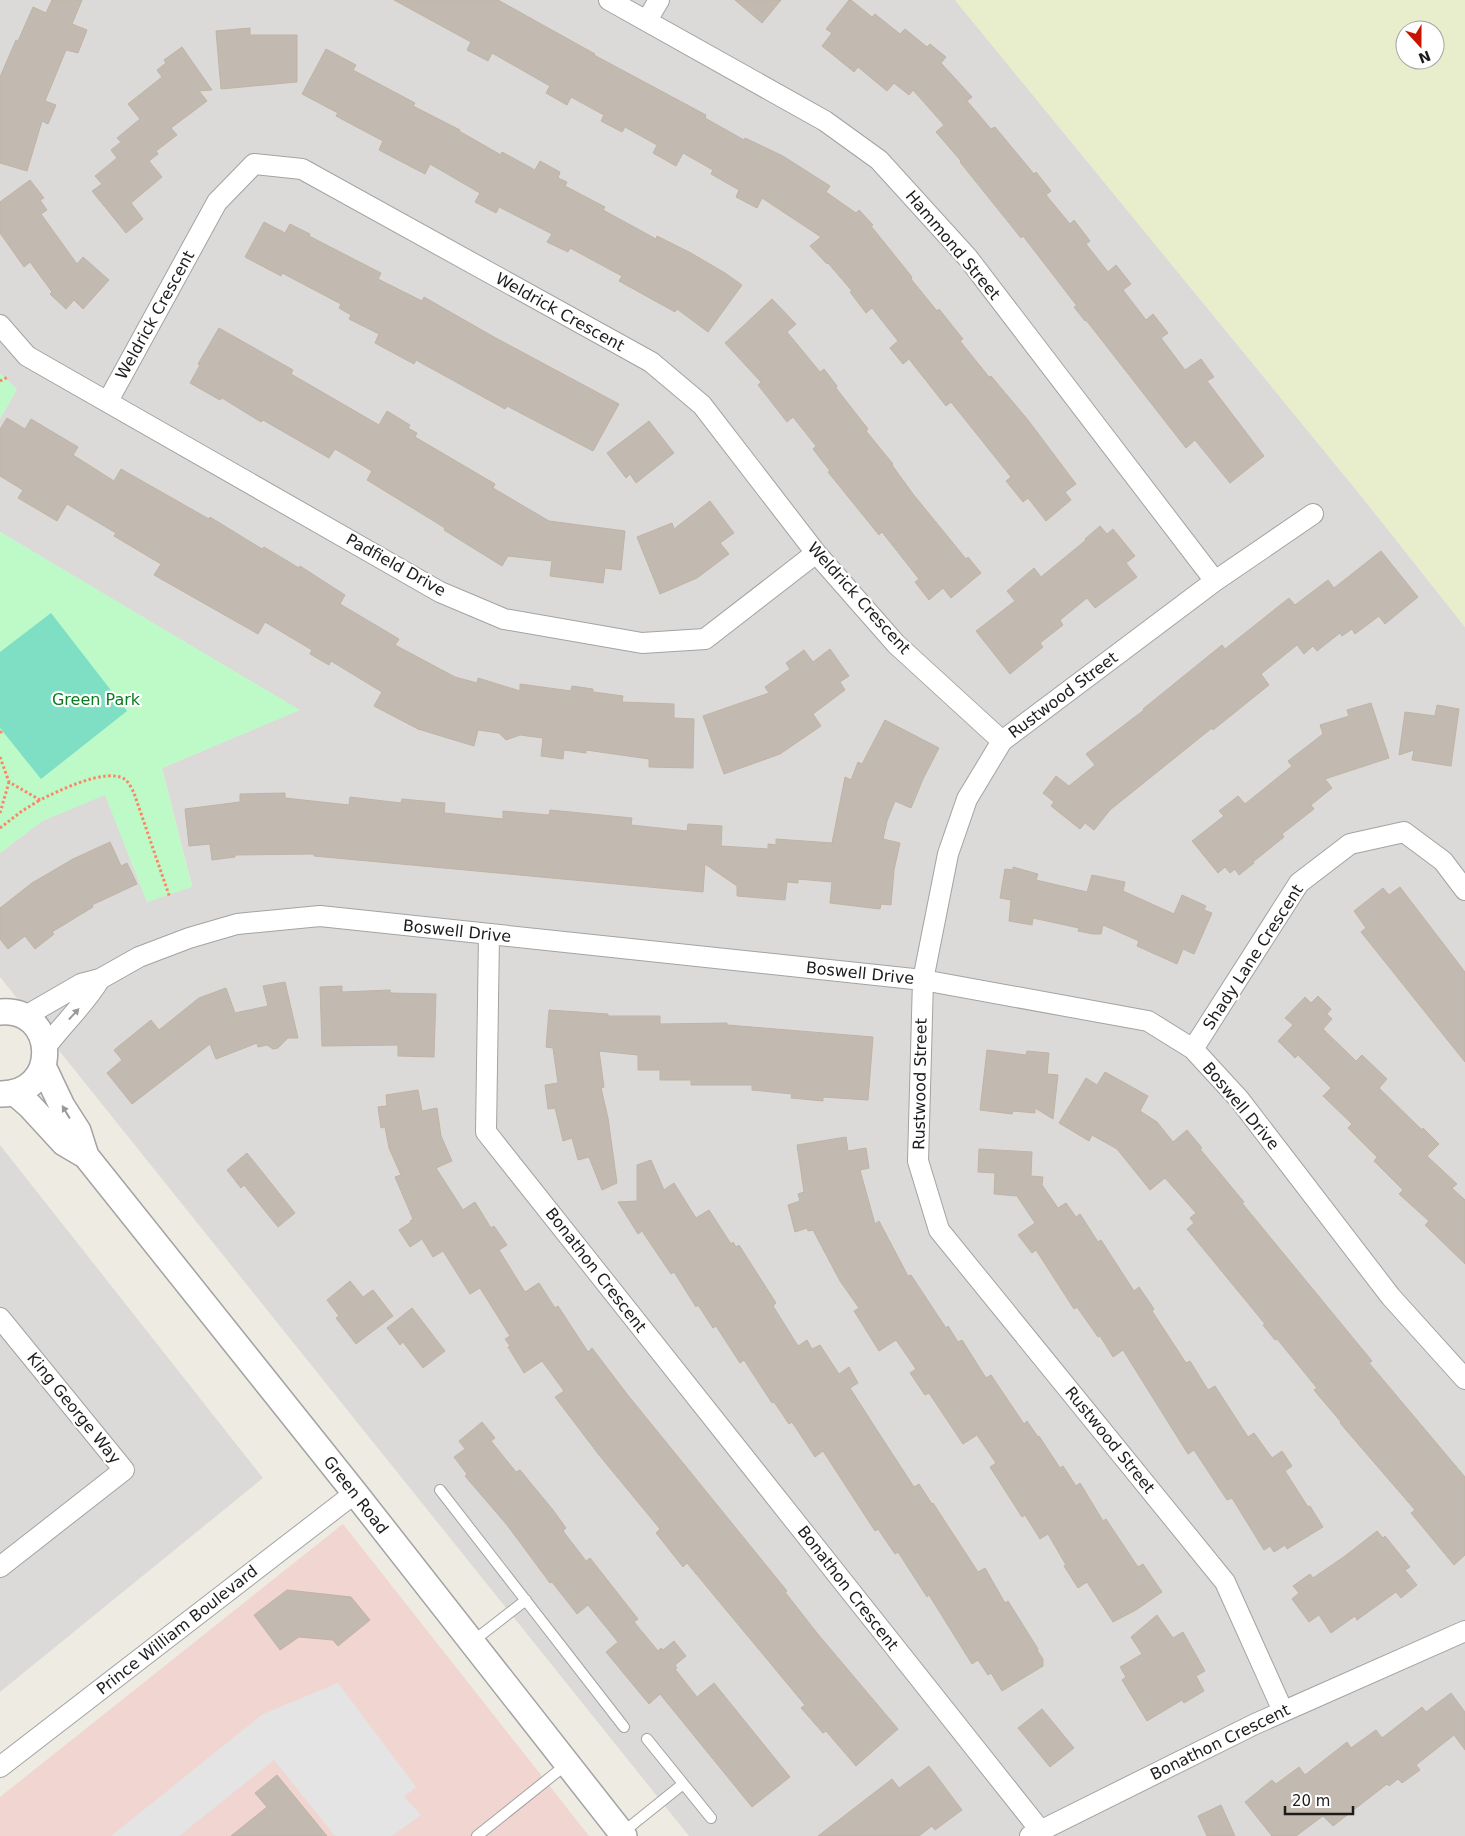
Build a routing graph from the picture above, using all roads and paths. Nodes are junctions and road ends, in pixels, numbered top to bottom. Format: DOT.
graph roads {
  1 [pos="610,0"];
  2 [pos="659,0"];
  3 [pos="647,20"];
  4 [pos="0,325"];
  5 [pos="8,377"];
  6 [pos="0,381"];
  7 [pos="108,401"];
  8 [pos="1314,514"];
  9 [pos="816,553"];
  10 [pos="1215,582"];
  11 [pos="1002,741"];
  12 [pos="0,757"];
  13 [pos="9,782"];
  14 [pos="40,800"];
  15 [pos="0,814"];
  16 [pos="0,828"];
  17 [pos="1465,890"];
  18 [pos="170,898"];
  19 [pos="489,935"];
  20 [pos="100,979"];
  21 [pos="923,980"];
  22 [pos="0,1012"];
  23 [pos="24,1017"];
  24 [pos="1193,1049"];
  25 [pos="44,1057"];
  26 [pos="7,1094"];
  27 [pos="86,1156"];
  28 [pos="0,1318"];
  29 [pos="1465,1380"];
  30 [pos="440,1490"];
  31 [pos="355,1493"];
  32 [pos="0,1567"];
  33 [pos="526,1600"];
  34 [pos="1465,1631"];
  35 [pos="472,1642"];
  36 [pos="1283,1711"];
  37 [pos="624,1726"];
  38 [pos="647,1740"];
  39 [pos="567,1764"];
  40 [pos="0,1767"];
  41 [pos="684,1784"];
  42 [pos="711,1818"];
  43 [pos="1035,1833"];
  44 [pos="623,1835"];
  45 [pos="477,1836"];
  1 -- 3 [label="street, Hammond Street"];
  2 -- 3 [label="street"];
  3 -- 10 [label="street, Hammond Street"];
  4 -- 7 [label="street, Padfield Drive"];
  5 -- 6 [label="path"];
  7 -- 9 [label="street, Padfield Drive"];
  7 -- 9 [label="street, Weldrick Crescent"];
  8 -- 10 [label="street, Rustwood Street"];
  9 -- 11 [label="street, Weldrick Crescent"];
  10 -- 11 [label="street, Rustwood Street"];
  11 -- 21 [label="street, Rustwood Street"];
  12 -- 13 [label="path"];
  13 -- 14 [label="path"];
  13 -- 15 [label="path"];
  14 -- 16 [label="path"];
  14 -- 18 [label="path"];
  17 -- 24 [label="street, Shady Lane Crescent"];
  19 -- 20 [label="street, Boswell Drive"];
  19 -- 21 [label="street, Boswell Drive"];
  19 -- 43 [label="street, Bonathon Crescent"];
  20 -- 23 [label="street, Boswell Drive"];
  25 -- 20 [label="street, Boswell Drive, one-way"];
  21 -- 24 [label="street, Boswell Drive"];
  21 -- 36 [label="street, Rustwood Street"];
  22 -- 23 [label="street"];
  23 -- 25 [label="street, Green Road"];
  24 -- 29 [label="street, Boswell Drive"];
  25 -- 26 [label="street"];
  27 -- 25 [label="street, Green Road, one-way"];
  26 -- 27 [label="street, Green Road"];
  27 -- 31 [label="street, Green Road"];
  28 -- 32 [label="street, King George Way"];
  30 -- 33 [label="lane"];
  31 -- 35 [label="street, Green Road"];
  31 -- 40 [label="street, Prince William Boulevard"];
  33 -- 35 [label="lane"];
  33 -- 37 [label="lane"];
  34 -- 36 [label="street, Bonathon Crescent"];
  35 -- 39 [label="street, Green Road"];
  36 -- 43 [label="street, Bonathon Crescent"];
  38 -- 41 [label="lane"];
  39 -- 44 [label="street, Green Road"];
  39 -- 45 [label="lane"];
  41 -- 42 [label="lane"];
  41 -- 44 [label="lane"];
}
